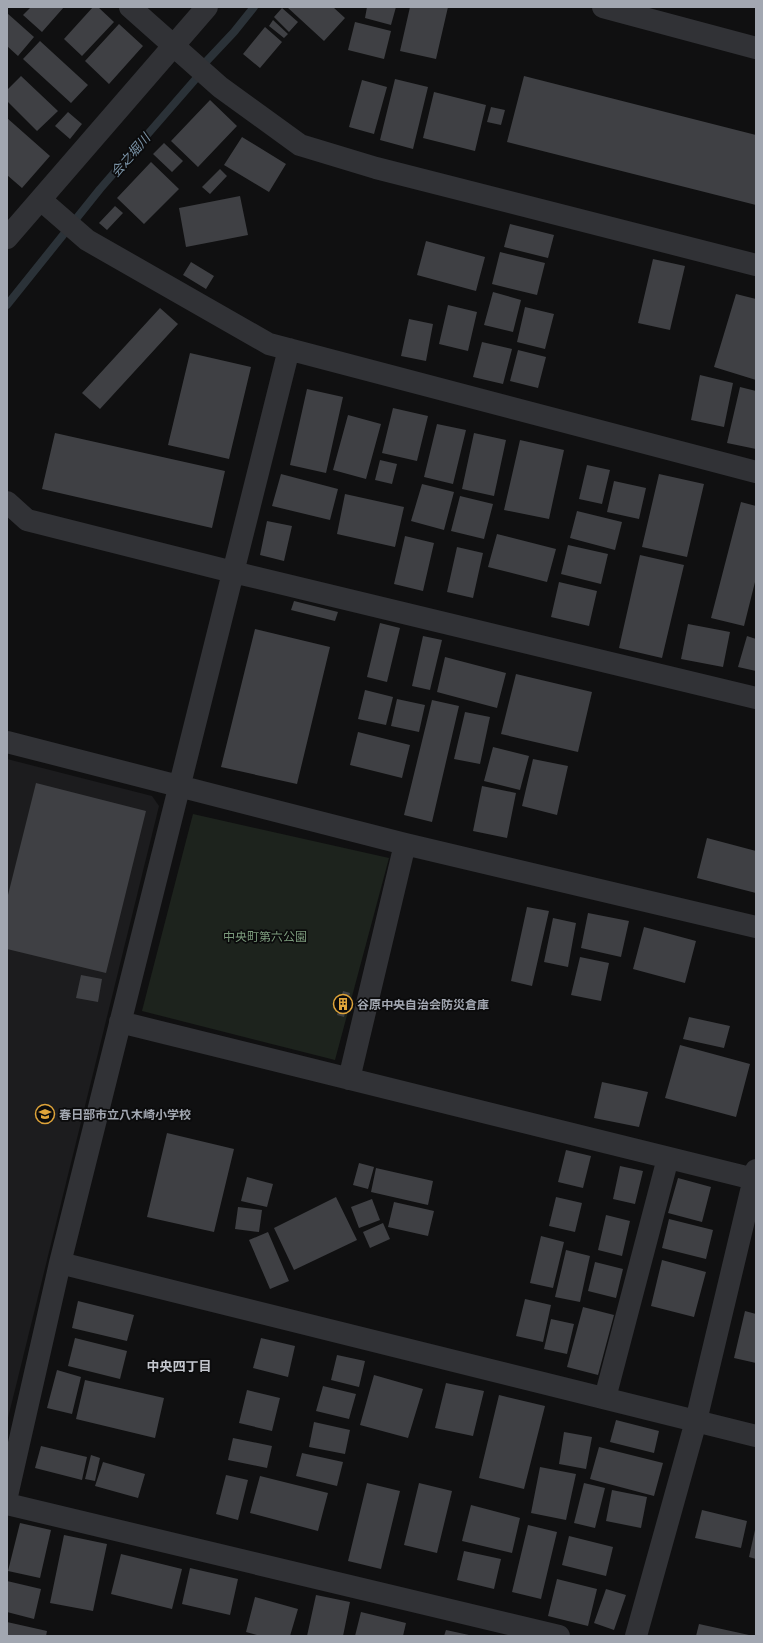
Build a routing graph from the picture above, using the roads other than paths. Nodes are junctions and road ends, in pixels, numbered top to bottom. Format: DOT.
graph roads {
  1 [pos="130,7"];
  2 [pos="207,7"];
  3 [pos="604,7"];
  4 [pos="756,48"];
  5 [pos="179,49"];
  6 [pos="46,205"];
  7 [pos="7,238"];
  8 [pos="756,265"];
  9 [pos="290,349"];
  10 [pos="756,472"];
  11 [pos="7,502"];
  12 [pos="234,572"];
  13 [pos="756,698"];
  14 [pos="7,742"];
  15 [pos="180,786"];
  16 [pos="405,844"];
  17 [pos="756,928"];
  18 [pos="120,1022"];
  19 [pos="349,1079"];
  20 [pos="668,1158"];
  21 [pos="755,1175"];
  22 [pos="60,1263"];
  23 [pos="605,1398"];
  24 [pos="696,1421"];
  25 [pos="756,1436"];
  26 [pos="7,1496"];
  27 [pos="7,1504"];
  28 [pos="495,1629"];
  29 [pos="559,1636"];
  30 [pos="636,1636"];
  1 -- 5 [label="street"];
  2 -- 5 [label="street"];
  3 -- 4 [label="street"];
  5 -- 6 [label="street"];
  5 -- 8 [label="street"];
  6 -- 7 [label="street"];
  6 -- 9 [label="street"];
  9 -- 10 [label="street"];
  9 -- 12 [label="street"];
  11 -- 12 [label="street"];
  12 -- 13 [label="street"];
  12 -- 15 [label="street"];
  14 -- 15 [label="street"];
  15 -- 16 [label="street"];
  15 -- 18 [label="street"];
  16 -- 17 [label="street"];
  16 -- 19 [label="street"];
  18 -- 19 [label="street"];
  18 -- 22 [label="street"];
  19 -- 20 [label="street"];
  20 -- 21 [label="street"];
  20 -- 23 [label="street"];
  21 -- 24 [label="street"];
  22 -- 23 [label="street"];
  22 -- 26 [label="street"];
  23 -- 24 [label="street"];
  24 -- 25 [label="street"];
  24 -- 30 [label="street"];
  27 -- 28 [label="street"];
  28 -- 29 [label="street"];
}
